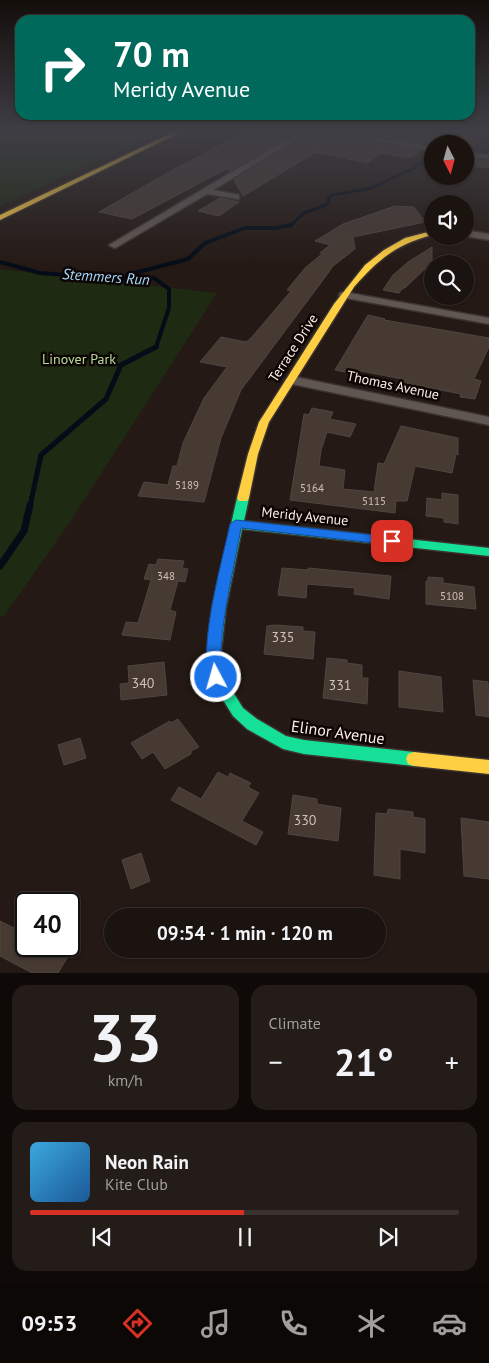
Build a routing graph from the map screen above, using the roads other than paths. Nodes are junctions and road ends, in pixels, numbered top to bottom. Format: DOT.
graph roads {
  1 [pos="89,175"];
  2 [pos="232,175"];
  3 [pos="206,191"];
  4 [pos="236,197"];
  5 [pos="0,218"];
  6 [pos="474,234"];
  7 [pos="424,235"];
  8 [pos="489,237"];
  9 [pos="114,246"];
  10 [pos="344,295"];
  11 [pos="489,321"];
  12 [pos="291,380"];
  13 [pos="489,421"];
  14 [pos="236,524"];
  15 [pos="489,552"];
  16 [pos="489,767"];
  1 -- 5 [label="street"];
  2 -- 3 [label="street"];
  3 -- 4 [label="street"];
  3 -- 9 [label="street"];
  6 -- 8 [label="street"];
  7 -- 10 [label="street, Terrace Drive"];
  10 -- 11 [label="street"];
  10 -- 12 [label="street, Terrace Drive"];
  12 -- 13 [label="street, Thomas Avenue"];
  12 -- 14 [label="street, Terrace Drive"];
  14 -- 15 [label="street, Meridy Avenue"];
  14 -- 16 [label="street, Elinor Avenue"];
}
